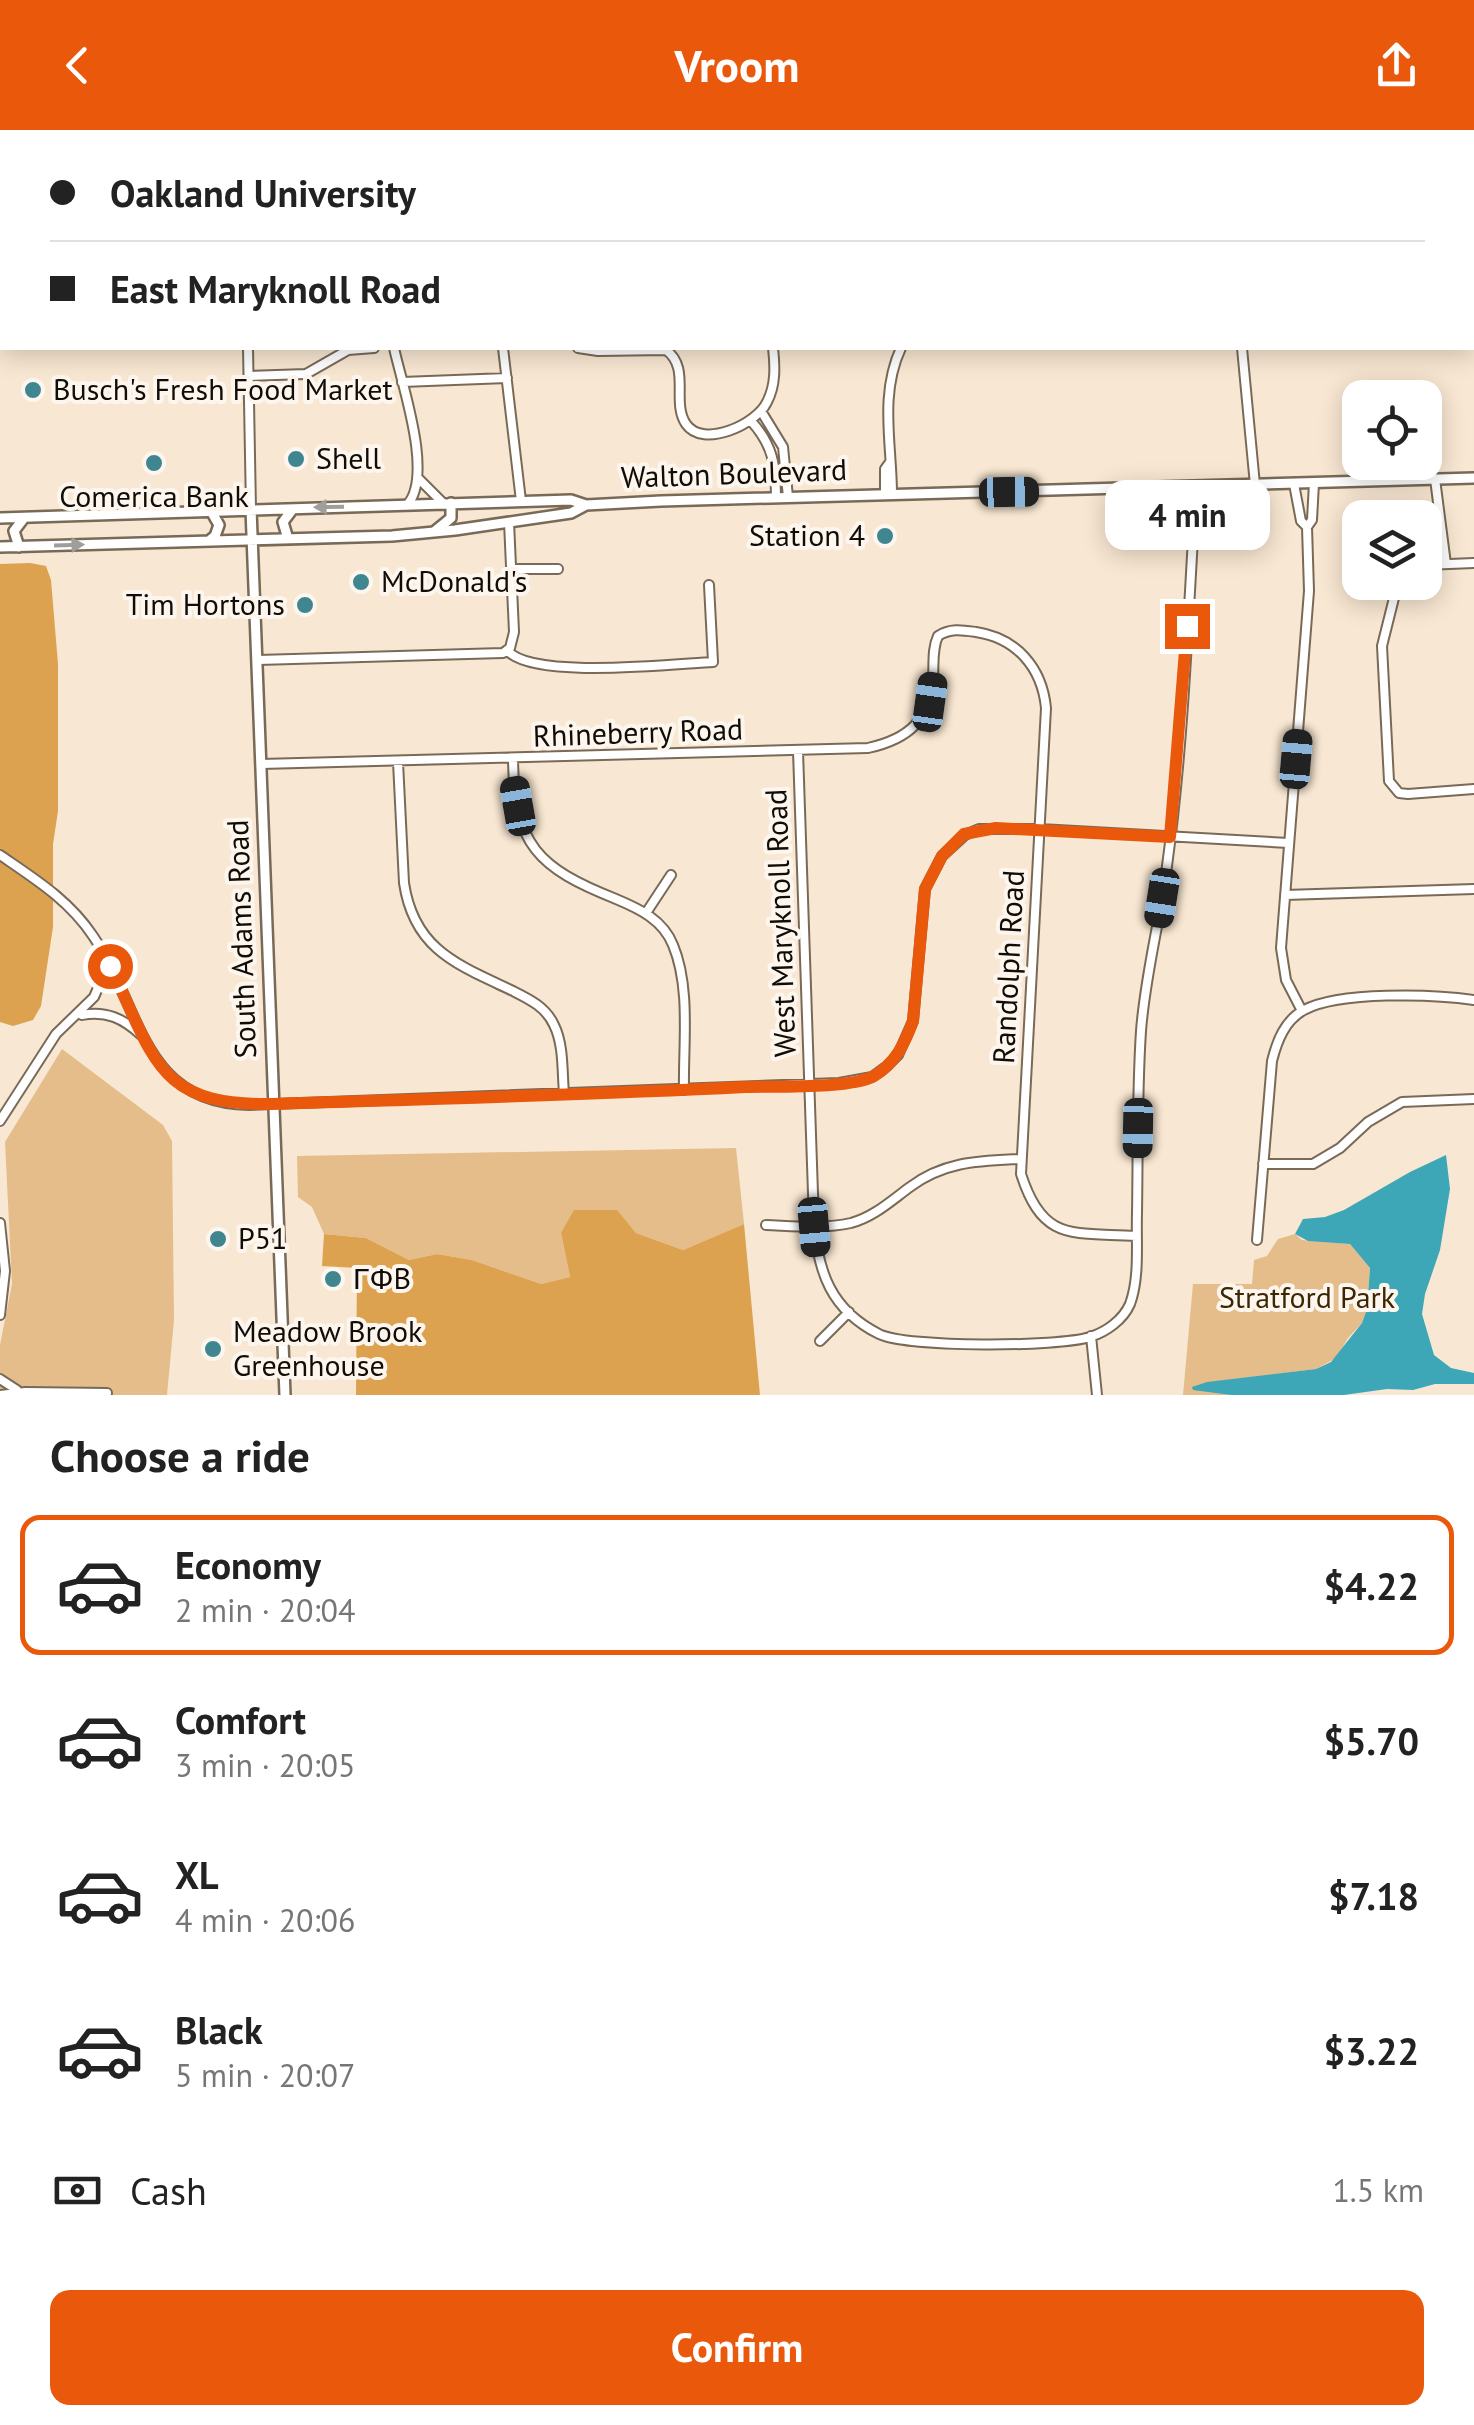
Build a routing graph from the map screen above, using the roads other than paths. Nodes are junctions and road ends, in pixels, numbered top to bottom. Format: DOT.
graph roads {
  1 [pos="248,350"];
  2 [pos="342,350"];
  3 [pos="394,350"];
  4 [pos="503,350"];
  5 [pos="591,350"];
  6 [pos="666,350"];
  7 [pos="666,350"];
  8 [pos="772,350"];
  9 [pos="900,350"];
  10 [pos="1242,350"];
  11 [pos="249,376"];
  12 [pos="507,378"];
  13 [pos="402,382"];
  14 [pos="761,412"];
  15 [pos="752,421"];
  16 [pos="1474,478"];
  17 [pos="419,479"];
  18 [pos="1442,479"];
  19 [pos="1405,480"];
  20 [pos="1435,480"];
  21 [pos="1314,483"];
  22 [pos="1294,484"];
  23 [pos="1255,485"];
  24 [pos="1196,488"];
  25 [pos="889,495"];
  26 [pos="782,497"];
  27 [pos="521,501"];
  28 [pos="534,501"];
  29 [pos="447,503"];
  30 [pos="407,505"];
  31 [pos="586,505"];
  32 [pos="295,508"];
  33 [pos="251,509"];
  34 [pos="212,511"];
  35 [pos="0,518"];
  36 [pos="24,518"];
  37 [pos="532,519"];
  38 [pos="509,522"];
  39 [pos="1307,527"];
  40 [pos="432,533"];
  41 [pos="288,539"];
  42 [pos="252,540"];
  43 [pos="208,542"];
  44 [pos="19,547"];
  45 [pos="0,548"];
  46 [pos="1474,563"];
  47 [pos="1442,564"];
  48 [pos="1446,564"];
  49 [pos="511,569"];
  50 [pos="558,570"];
  51 [pos="709,585"];
  52 [pos="1394,600"];
  53 [pos="938,636"];
  54 [pos="506,650"];
  55 [pos="258,660"];
  56 [pos="798,751"];
  57 [pos="513,759"];
  58 [pos="398,762"];
  59 [pos="261,764"];
  60 [pos="1474,789"];
  61 [pos="1040,829"];
  62 [pos="1170,837"];
  63 [pos="1288,843"];
  64 [pos="0,856"];
  65 [pos="671,875"];
  66 [pos="1474,889"];
  67 [pos="1285,896"];
  68 [pos="646,913"];
  69 [pos="100,947"];
  70 [pos="1474,1000"];
  71 [pos="1302,1011"];
  72 [pos="78,1016"];
  73 [pos="147,1042"];
  74 [pos="810,1084"];
  75 [pos="684,1090"];
  76 [pos="564,1094"];
  77 [pos="1474,1099"];
  78 [pos="272,1104"];
  79 [pos="0,1121"];
  80 [pos="1020,1159"];
  81 [pos="1263,1164"];
  82 [pos="0,1225"];
  83 [pos="766,1226"];
  84 [pos="814,1227"];
  85 [pos="1136,1236"];
  86 [pos="1257,1240"];
  87 [pos="848,1312"];
  88 [pos="0,1315"];
  89 [pos="1092,1336"];
  90 [pos="820,1342"];
  91 [pos="0,1379"];
  92 [pos="25,1392"];
  93 [pos="107,1394"];
  94 [pos="0,1395"];
  95 [pos="284,1395"];
  96 [pos="1096,1395"];
  1 -- 11 [label="street"];
  2 -- 11 [label="street"];
  3 -- 13 [label="street"];
  4 -- 12 [label="street"];
  5 -- 7 [label="street"];
  6 -- 15 [label="street"];
  8 -- 14 [label="street"];
  9 -- 25 [label="street"];
  10 -- 23 [label="street"];
  11 -- 33 [label="street"];
  12 -- 13 [label="street"];
  12 -- 27 [label="street"];
  13 -- 17 [label="street"];
  14 -- 15 [label="street"];
  14 -- 26 [label="street"];
  15 -- 26 [label="street"];
  16 -- 18 [label="main road, Walton Boulevard"];
  17 -- 29 [label="street"];
  17 -- 30 [label="street"];
  19 -- 21 [label="main road, Walton Boulevard"];
  20 -- 48 [label="street"];
  21 -- 22 [label="main road, Walton Boulevard"];
  21 -- 39 [label="street"];
  22 -- 23 [label="main road, Walton Boulevard"];
  22 -- 39 [label="street"];
  23 -- 24 [label="main road, Walton Boulevard"];
  24 -- 25 [label="main road, Walton Boulevard"];
  24 -- 62 [label="street"];
  25 -- 26 [label="main road, Walton Boulevard"];
  26 -- 31 [label="main road, Walton Boulevard"];
  27 -- 28 [label="main road"];
  27 -- 29 [label="main road"];
  28 -- 31 [label="main road"];
  28 -- 37 [label="main road"];
  29 -- 30 [label="main road"];
  29 -- 40 [label="main road"];
  30 -- 32 [label="main road, one-way"];
  31 -- 37 [label="main road, Walton Boulevard"];
  32 -- 33 [label="main road"];
  32 -- 41 [label="main road"];
  33 -- 34 [label="main road"];
  33 -- 42 [label="main road, South Adams Road"];
  34 -- 36 [label="main road"];
  34 -- 43 [label="main road"];
  35 -- 36 [label="main road"];
  36 -- 44 [label="main road"];
  37 -- 38 [label="main road, Walton Boulevard"];
  38 -- 40 [label="main road, Walton Boulevard"];
  38 -- 49 [label="street"];
  39 -- 63 [label="street"];
  40 -- 41 [label="main road, Walton Boulevard"];
  41 -- 42 [label="main road, Walton Boulevard"];
  42 -- 43 [label="main road, Walton Boulevard"];
  42 -- 55 [label="main road, South Adams Road"];
  44 -- 43 [label="main road, Walton Boulevard, one-way"];
  44 -- 45 [label="main road, Walton Boulevard"];
  46 -- 48 [label="street"];
  47 -- 48 [label="street"];
  49 -- 50 [label="street"];
  49 -- 54 [label="street"];
  51 -- 54 [label="street"];
  52 -- 60 [label="street"];
  53 -- 56 [label="street, Rhineberry Road"];
  53 -- 61 [label="street, Randolph Road"];
  54 -- 55 [label="street"];
  55 -- 59 [label="main road, South Adams Road"];
  56 -- 57 [label="street, Rhineberry Road"];
  56 -- 74 [label="street, West Maryknoll Road"];
  57 -- 58 [label="street, Rhineberry Road"];
  57 -- 68 [label="street"];
  58 -- 59 [label="street, Rhineberry Road"];
  58 -- 76 [label="street"];
  59 -- 78 [label="main road, South Adams Road"];
  61 -- 62 [label="street"];
  61 -- 74 [label="street"];
  61 -- 80 [label="street, Randolph Road"];
  62 -- 63 [label="street"];
  62 -- 85 [label="street"];
  63 -- 67 [label="street"];
  64 -- 69 [label="street"];
  65 -- 68 [label="street"];
  66 -- 67 [label="street"];
  67 -- 71 [label="street"];
  68 -- 75 [label="street"];
  69 -- 72 [label="street"];
  69 -- 73 [label="street"];
  70 -- 71 [label="street"];
  71 -- 81 [label="street"];
  72 -- 73 [label="street"];
  72 -- 79 [label="street"];
  73 -- 78 [label="street"];
  74 -- 75 [label="street"];
  74 -- 84 [label="street, West Maryknoll Road"];
  75 -- 76 [label="street"];
  76 -- 78 [label="street"];
  77 -- 81 [label="street"];
  78 -- 95 [label="main road, South Adams Road"];
  80 -- 84 [label="street"];
  80 -- 85 [label="street, Randolph Road"];
  81 -- 86 [label="street"];
  82 -- 88 [label="street"];
  83 -- 84 [label="street"];
  84 -- 87 [label="street, West Maryknoll Road"];
  85 -- 89 [label="street"];
  87 -- 89 [label="street, West Maryknoll Road"];
  87 -- 90 [label="street"];
  89 -- 96 [label="street"];
  91 -- 92 [label="street"];
  92 -- 93 [label="street"];
  92 -- 94 [label="street"];
}
